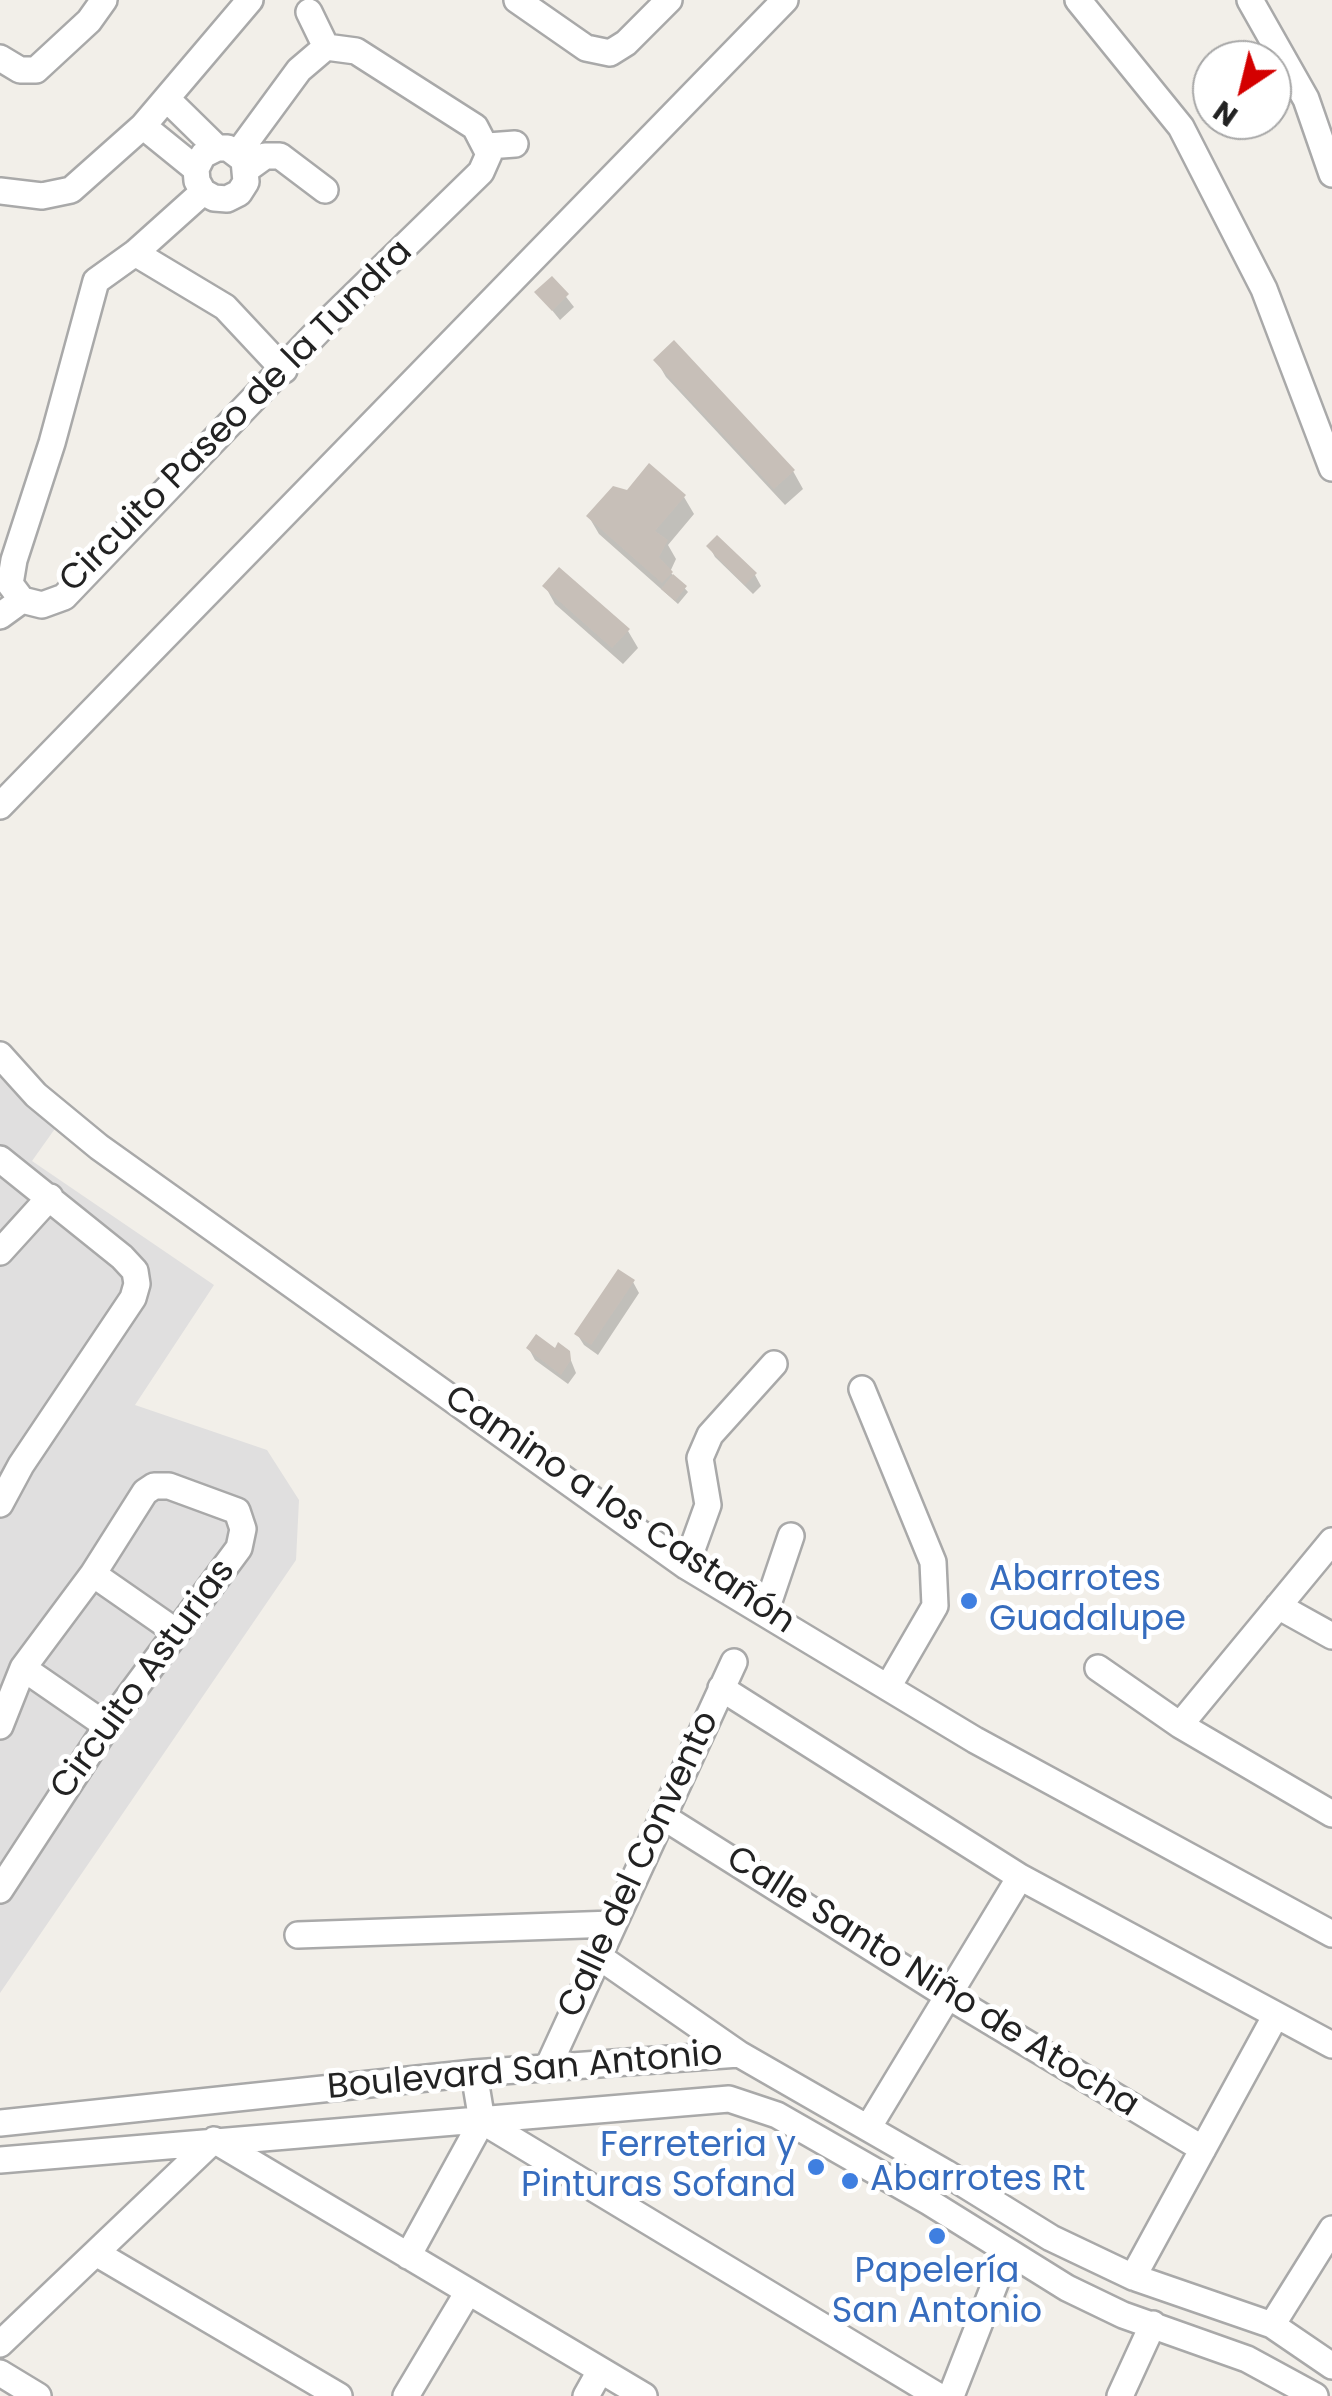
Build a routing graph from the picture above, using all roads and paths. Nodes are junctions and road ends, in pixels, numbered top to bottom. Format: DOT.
graph roads {
  1 [pos="104,0"];
  2 [pos="250,0"];
  3 [pos="516,0"];
  4 [pos="668,0"];
  5 [pos="785,0"];
  6 [pos="1078,0"];
  7 [pos="1250,0"];
  8 [pos="308,12"];
  9 [pos="326,47"];
  10 [pos="0,58"];
  11 [pos="168,100"];
  12 [pos="143,126"];
  13 [pos="515,144"];
  14 [pos="488,146"];
  15 [pos="234,157"];
  16 [pos="1332,174"];
  17 [pos="200,180"];
  18 [pos="325,190"];
  19 [pos="0,191"];
  20 [pos="135,252"];
  21 [pos="284,370"];
  22 [pos="1332,468"];
  23 [pos="22,600"];
  24 [pos="0,616"];
  25 [pos="0,806"];
  26 [pos="0,1055"];
  27 [pos="0,1160"];
  28 [pos="50,1196"];
  29 [pos="0,1252"];
  30 [pos="774,1364"];
  31 [pos="862,1390"];
  32 [pos="10,1460"];
  33 [pos="0,1504"];
  34 [pos="792,1536"];
  35 [pos="1332,1541"];
  36 [pos="686,1566"];
  37 [pos="93,1574"];
  38 [pos="1278,1606"];
  39 [pos="766,1613"];
  40 [pos="175,1632"];
  41 [pos="1332,1636"];
  42 [pos="734,1662"];
  43 [pos="24,1668"];
  44 [pos="1098,1668"];
  45 [pos="888,1687"];
  46 [pos="721,1688"];
  47 [pos="1180,1725"];
  48 [pos="0,1726"];
  49 [pos="106,1726"];
  50 [pos="1332,1814"];
  51 [pos="662,1816"];
  52 [pos="6,1871"];
  53 [pos="1020,1878"];
  54 [pos="613,1924"];
  55 [pos="1332,1934"];
  56 [pos="298,1935"];
  57 [pos="598,1956"];
  58 [pos="948,1996"];
  59 [pos="1276,2015"];
  60 [pos="1332,2045"];
  61 [pos="739,2054"];
  62 [pos="547,2070"];
  63 [pos="474,2073"];
  64 [pos="482,2121"];
  65 [pos="0,2124"];
  66 [pos="868,2128"];
  67 [pos="214,2140"];
  68 [pos="1203,2148"];
  69 [pos="0,2160"];
  70 [pos="946,2173"];
  71 [pos="929,2202"];
  72 [pos="1332,2228"];
  73 [pos="1007,2253"];
  74 [pos="96,2254"];
  75 [pos="408,2256"];
  76 [pos="1133,2277"];
  77 [pos="468,2292"];
  78 [pos="1205,2300"];
  79 [pos="1153,2324"];
  80 [pos="1272,2325"];
  81 [pos="1192,2337"];
  82 [pos="0,2344"];
  83 [pos="1332,2366"];
  84 [pos="600,2371"];
  85 [pos="0,2373"];
  86 [pos="38,2396"];
  87 [pos="339,2396"];
  88 [pos="406,2396"];
  89 [pos="586,2396"];
  90 [pos="644,2396"];
  91 [pos="938,2396"];
  92 [pos="951,2396"];
  93 [pos="1120,2396"];
  94 [pos="1316,2396"];
  1 -- 10 [label="street"];
  2 -- 11 [label="street"];
  3 -- 4 [label="street"];
  5 -- 25 [label="street"];
  6 -- 22 [label="street"];
  7 -- 16 [label="street"];
  8 -- 9 [label="street"];
  9 -- 14 [label="street"];
  9 -- 15 [label="street"];
  11 -- 12 [label="street"];
  11 -- 15 [label="street"];
  12 -- 17 [label="street"];
  12 -- 19 [label="street"];
  13 -- 14 [label="street"];
  14 -- 21 [label="street, Circuito Paseo de la Tundra"];
  15 -- 17 [label="street"];
  15 -- 17 [label="street"];
  15 -- 18 [label="street"];
  17 -- 20 [label="street, Circuito Paseo de la Tundra"];
  20 -- 21 [label="street"];
  20 -- 23 [label="street, Circuito Paseo de la Tundra"];
  21 -- 23 [label="street, Circuito Paseo de la Tundra"];
  23 -- 24 [label="street"];
  26 -- 36 [label="street, Camino a los Castañón"];
  27 -- 28 [label="street"];
  28 -- 29 [label="street"];
  28 -- 32 [label="street"];
  30 -- 36 [label="street"];
  31 -- 45 [label="street"];
  32 -- 33 [label="street"];
  34 -- 39 [label="street"];
  35 -- 38 [label="street"];
  36 -- 39 [label="street, Camino a los Castañón"];
  37 -- 40 [label="street"];
  37 -- 40 [label="street, Circuito Asturias"];
  37 -- 43 [label="street, Circuito Asturias"];
  38 -- 41 [label="street"];
  38 -- 47 [label="street"];
  39 -- 45 [label="street, Camino a los Castañón"];
  40 -- 49 [label="street, Circuito Asturias"];
  42 -- 46 [label="street, Calle del Convento"];
  43 -- 48 [label="street, Circuito Asturias"];
  43 -- 49 [label="street"];
  44 -- 47 [label="street"];
  45 -- 55 [label="street, Camino a los Castañón"];
  46 -- 51 [label="street, Calle del Convento"];
  46 -- 53 [label="street"];
  47 -- 50 [label="street"];
  49 -- 52 [label="street, Circuito Asturias"];
  51 -- 54 [label="street, Calle del Convento"];
  51 -- 58 [label="street, Calle Santo Niño de Atocha"];
  53 -- 58 [label="street"];
  53 -- 59 [label="street"];
  54 -- 56 [label="street"];
  54 -- 57 [label="street, Calle del Convento"];
  57 -- 61 [label="street"];
  57 -- 62 [label="street, Calle del Convento"];
  58 -- 66 [label="street"];
  58 -- 68 [label="street, Calle Santo Niño de Atocha"];
  59 -- 60 [label="street"];
  59 -- 68 [label="street"];
  61 -- 62 [label="street, Boulevard San Antonio"];
  61 -- 66 [label="street, Boulevard San Antonio"];
  62 -- 63 [label="street, Boulevard San Antonio"];
  63 -- 64 [label="street"];
  63 -- 65 [label="street, Boulevard San Antonio"];
  64 -- 67 [label="street, Boulevard San Antonio"];
  64 -- 71 [label="street, Boulevard San Antonio"];
  64 -- 75 [label="street"];
  64 -- 91 [label="street"];
  66 -- 70 [label="street, Boulevard San Antonio"];
  67 -- 69 [label="street, Boulevard San Antonio"];
  67 -- 74 [label="street"];
  67 -- 75 [label="street"];
  68 -- 76 [label="street"];
  70 -- 71 [label="street"];
  70 -- 76 [label="street, Boulevard San Antonio"];
  71 -- 73 [label="street, Boulevard San Antonio"];
  72 -- 80 [label="street"];
  73 -- 79 [label="street, Boulevard San Antonio"];
  73 -- 92 [label="street"];
  74 -- 82 [label="street"];
  74 -- 87 [label="street"];
  75 -- 77 [label="street"];
  76 -- 78 [label="street, Boulevard San Antonio"];
  77 -- 84 [label="street"];
  77 -- 88 [label="street"];
  78 -- 80 [label="street, Boulevard San Antonio"];
  78 -- 81 [label="street"];
  79 -- 81 [label="street, Boulevard San Antonio"];
  79 -- 93 [label="street"];
  80 -- 83 [label="street, Boulevard San Antonio"];
  81 -- 94 [label="street, Boulevard San Antonio"];
  84 -- 89 [label="street"];
  84 -- 90 [label="street"];
  85 -- 86 [label="street"];
}
